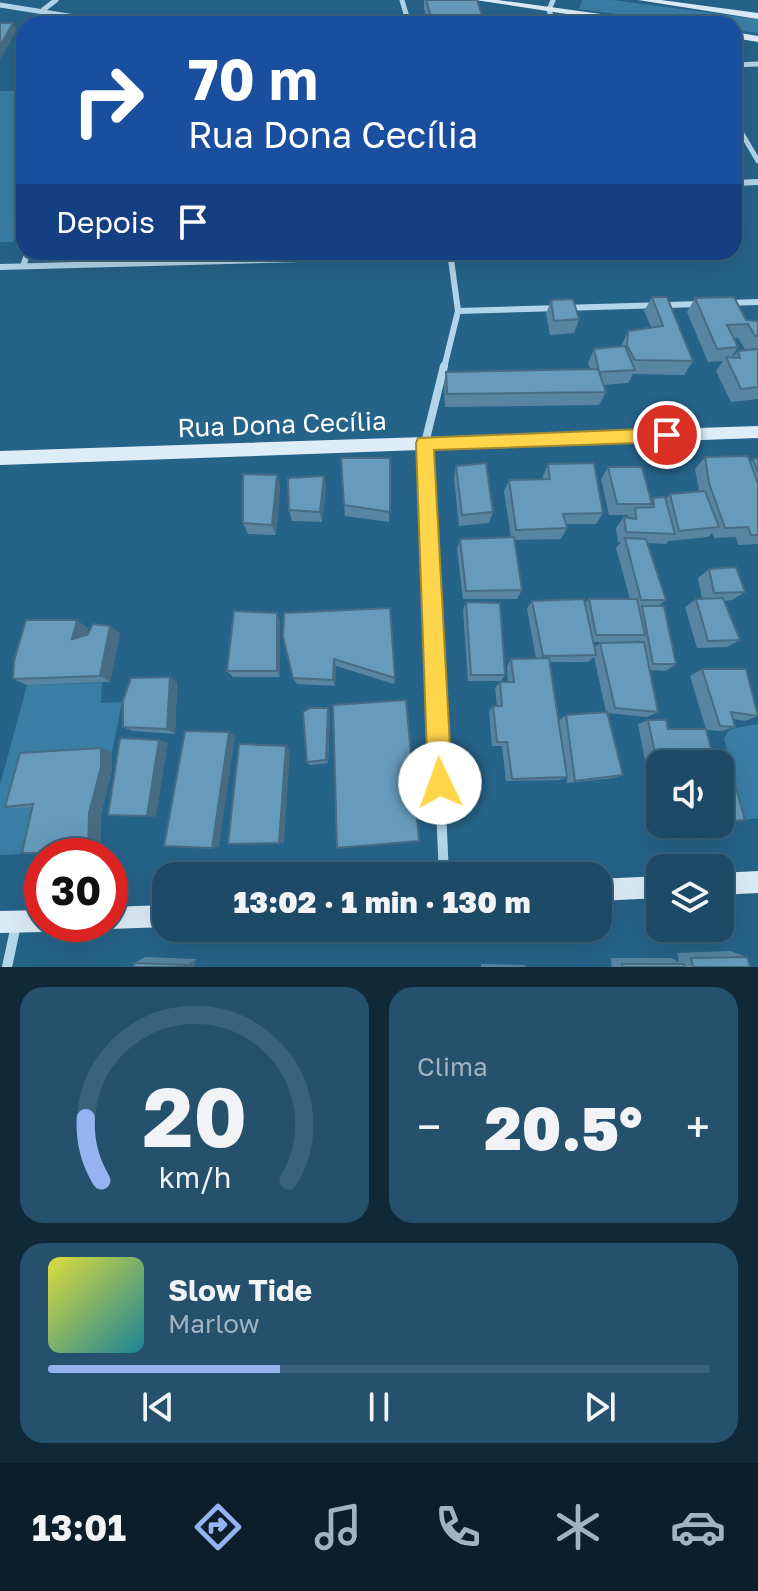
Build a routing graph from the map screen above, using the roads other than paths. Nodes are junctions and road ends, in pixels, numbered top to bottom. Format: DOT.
graph roads {
  1 [pos="56,0"];
  2 [pos="479,0"];
  3 [pos="642,0"];
  4 [pos="0,5"];
  5 [pos="551,5"];
  6 [pos="43,10"];
  7 [pos="73,16"];
  8 [pos="609,16"];
  9 [pos="758,16"];
  10 [pos="742,133"];
  11 [pos="758,140"];
  12 [pos="747,141"];
  13 [pos="758,161"];
  14 [pos="25,260"];
  15 [pos="236,260"];
  16 [pos="451,260"];
  17 [pos="23,266"];
  18 [pos="0,267"];
  19 [pos="758,302"];
  20 [pos="458,311"];
  21 [pos="758,432"];
  22 [pos="425,443"];
  23 [pos="0,458"];
  24 [pos="443,862"];
  25 [pos="758,882"];
  26 [pos="734,883"];
  27 [pos="646,888"];
  28 [pos="612,889"];
  29 [pos="152,916"];
  30 [pos="128,917"];
  31 [pos="8,922"];
  32 [pos="7,967"];
  1 -- 6 [label="street"];
  2 -- 5 [label="street"];
  3 -- 9 [label="street"];
  4 -- 6 [label="street"];
  5 -- 8 [label="street"];
  6 -- 7 [label="street"];
  10 -- 12 [label="street"];
  11 -- 12 [label="street"];
  12 -- 13 [label="street"];
  14 -- 17 [label="street"];
  15 -- 17 [label="street"];
  16 -- 20 [label="street"];
  17 -- 18 [label="street"];
  19 -- 20 [label="street"];
  20 -- 22 [label="street"];
  21 -- 22 [label="street, Rua Dona Cecília"];
  22 -- 23 [label="street, Rua Dona Cecília"];
  22 -- 24 [label="street"];
  25 -- 26 [label="street"];
  27 -- 28 [label="street"];
  29 -- 30 [label="street"];
  31 -- 32 [label="street"];
}
